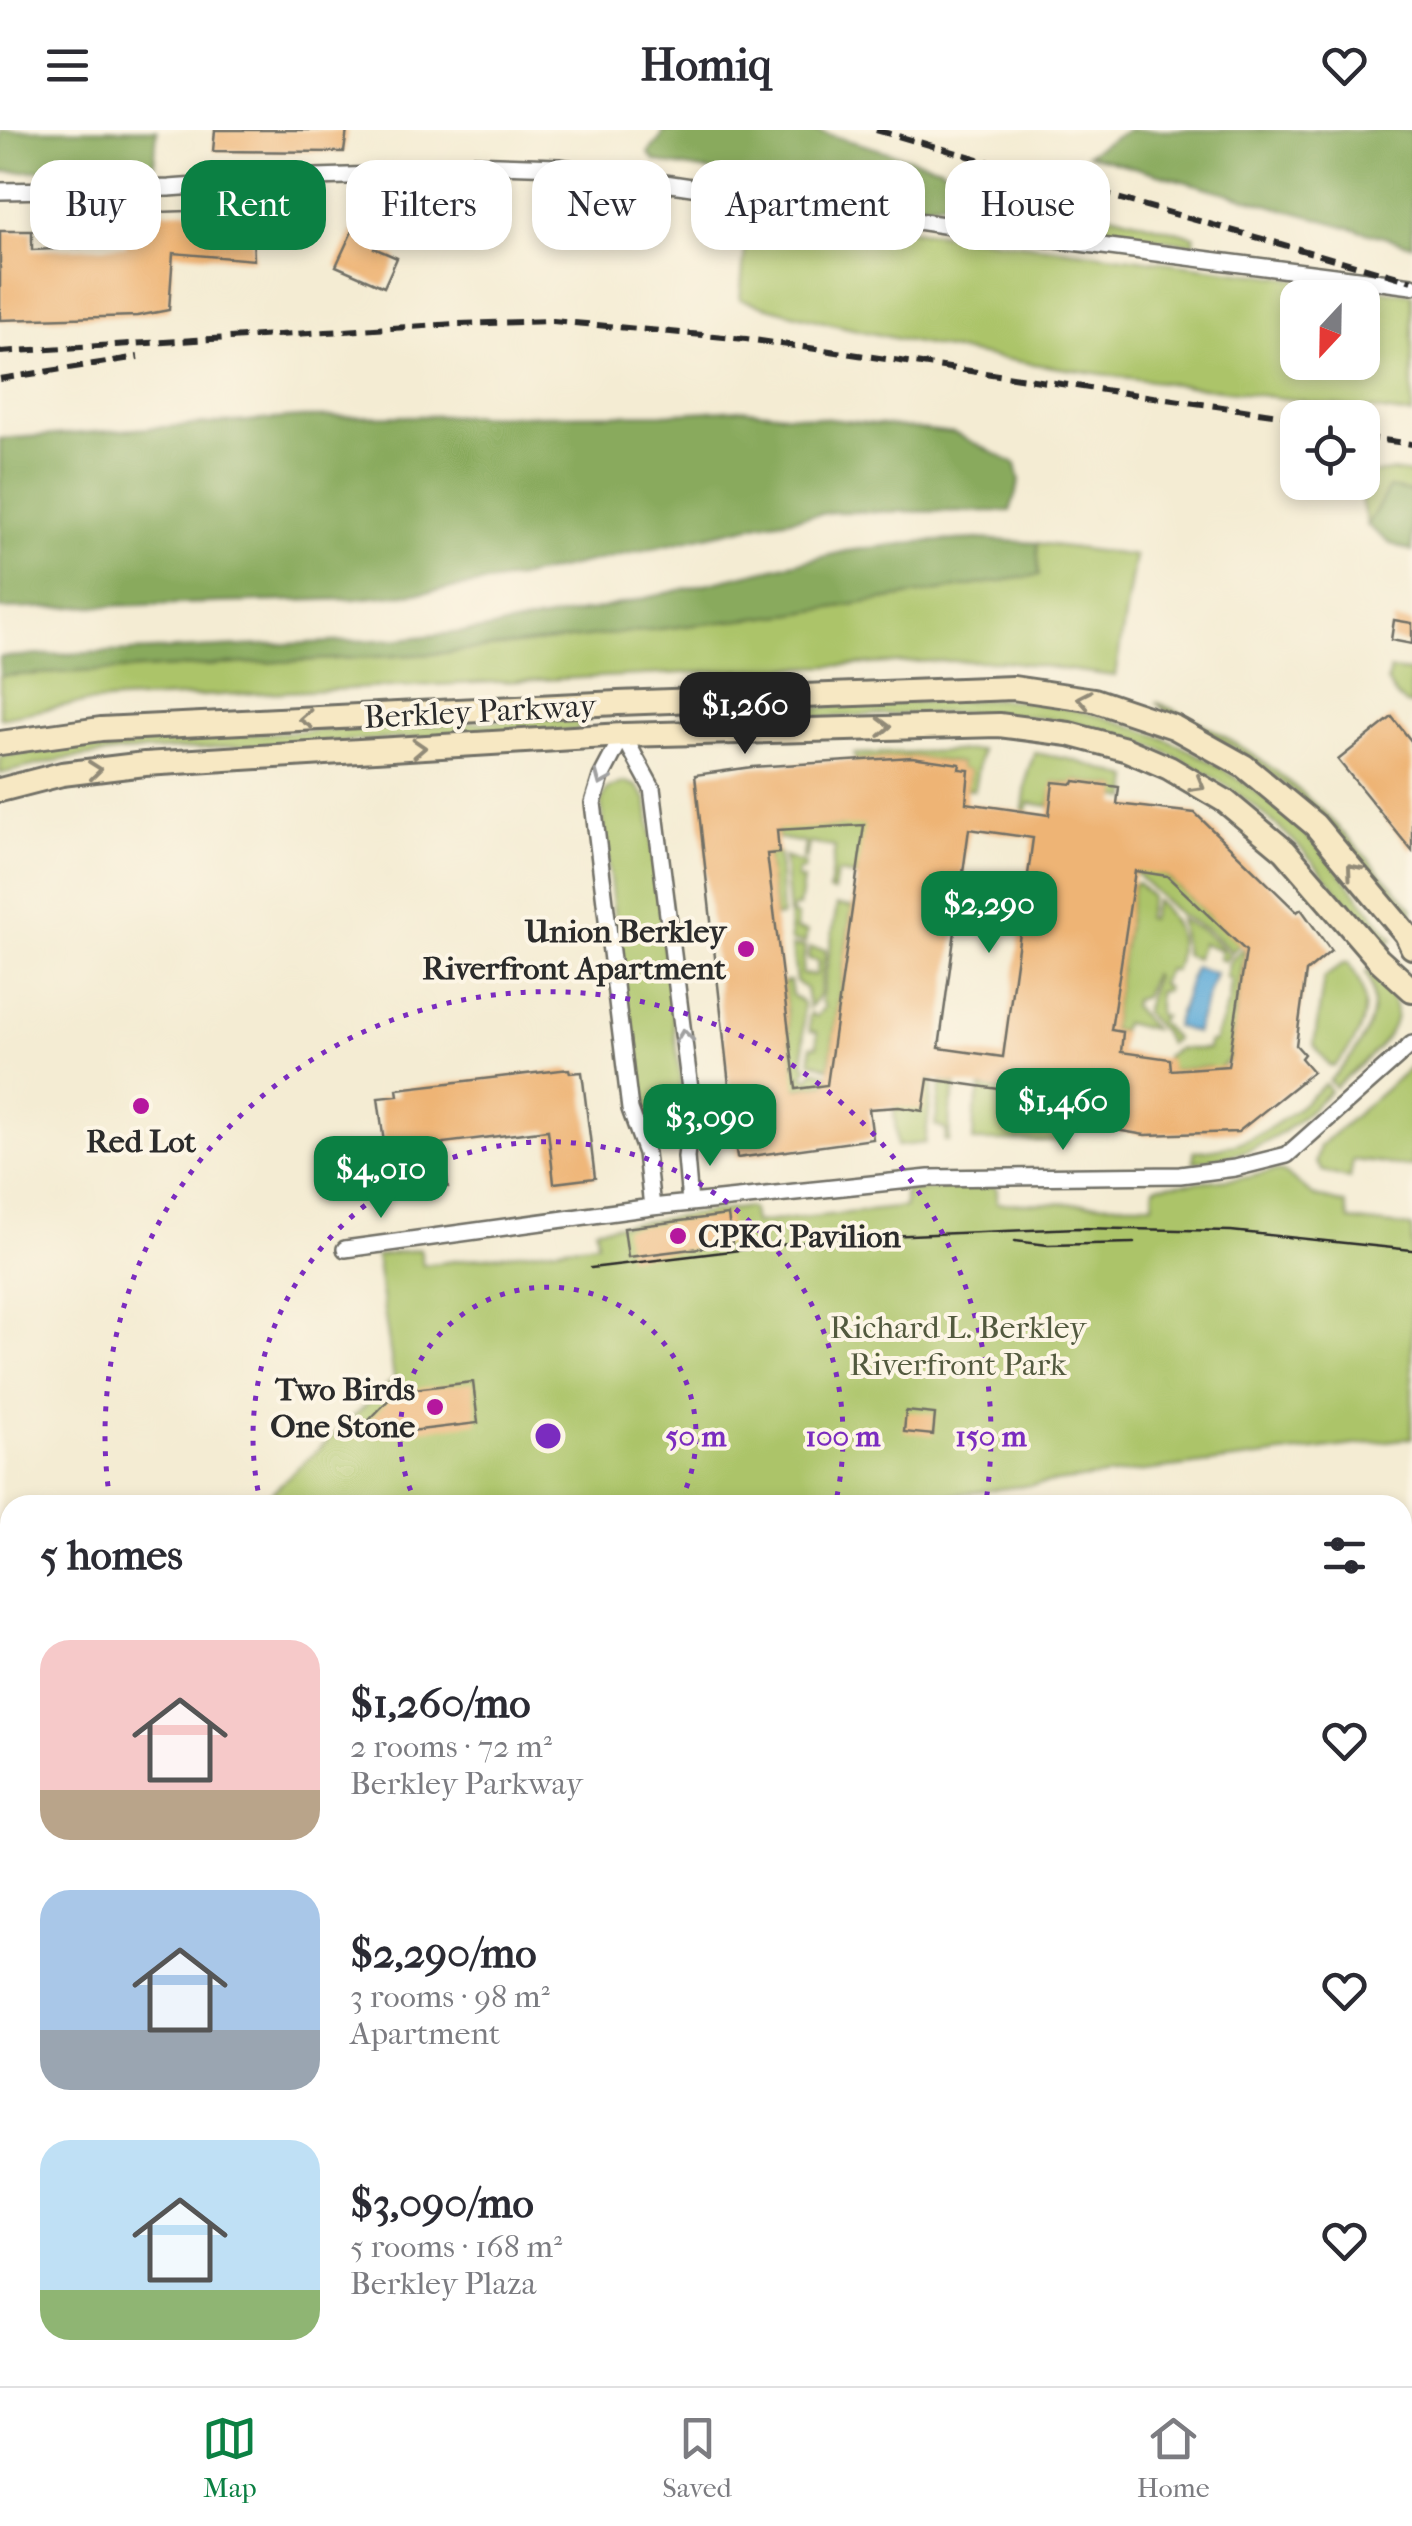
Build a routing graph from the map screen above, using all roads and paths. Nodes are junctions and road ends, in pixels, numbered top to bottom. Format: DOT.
graph roads {
  1 [pos="0,190"];
  2 [pos="1412,286"];
  3 [pos="618,703"];
  4 [pos="623,735"];
  5 [pos="0,743"];
  6 [pos="0,790"];
  7 [pos="1412,947"];
  8 [pos="1412,990"];
  9 [pos="1412,1044"];
  10 [pos="690,1133"];
  11 [pos="641,1138"];
  12 [pos="690,1203"];
  13 [pos="652,1208"];
  14 [pos="345,1250"];
  1 -- 2 [label="street"];
  3 -- 4 [label="street"];
  3 -- 5 [label="main road, Berkley Parkway, one-way"];
  7 -- 3 [label="main road, Berkley Parkway, one-way"];
  6 -- 4 [label="main road, Berkley Parkway, one-way"];
  4 -- 8 [label="main road, Berkley Parkway, one-way"];
  10 -- 4 [label="street, one-way"];
  4 -- 11 [label="street, one-way"];
  9 -- 12 [label="street"];
  10 -- 11 [label="street"];
  10 -- 12 [label="street"];
  11 -- 13 [label="street"];
  12 -- 13 [label="street"];
  13 -- 14 [label="street"];
}
